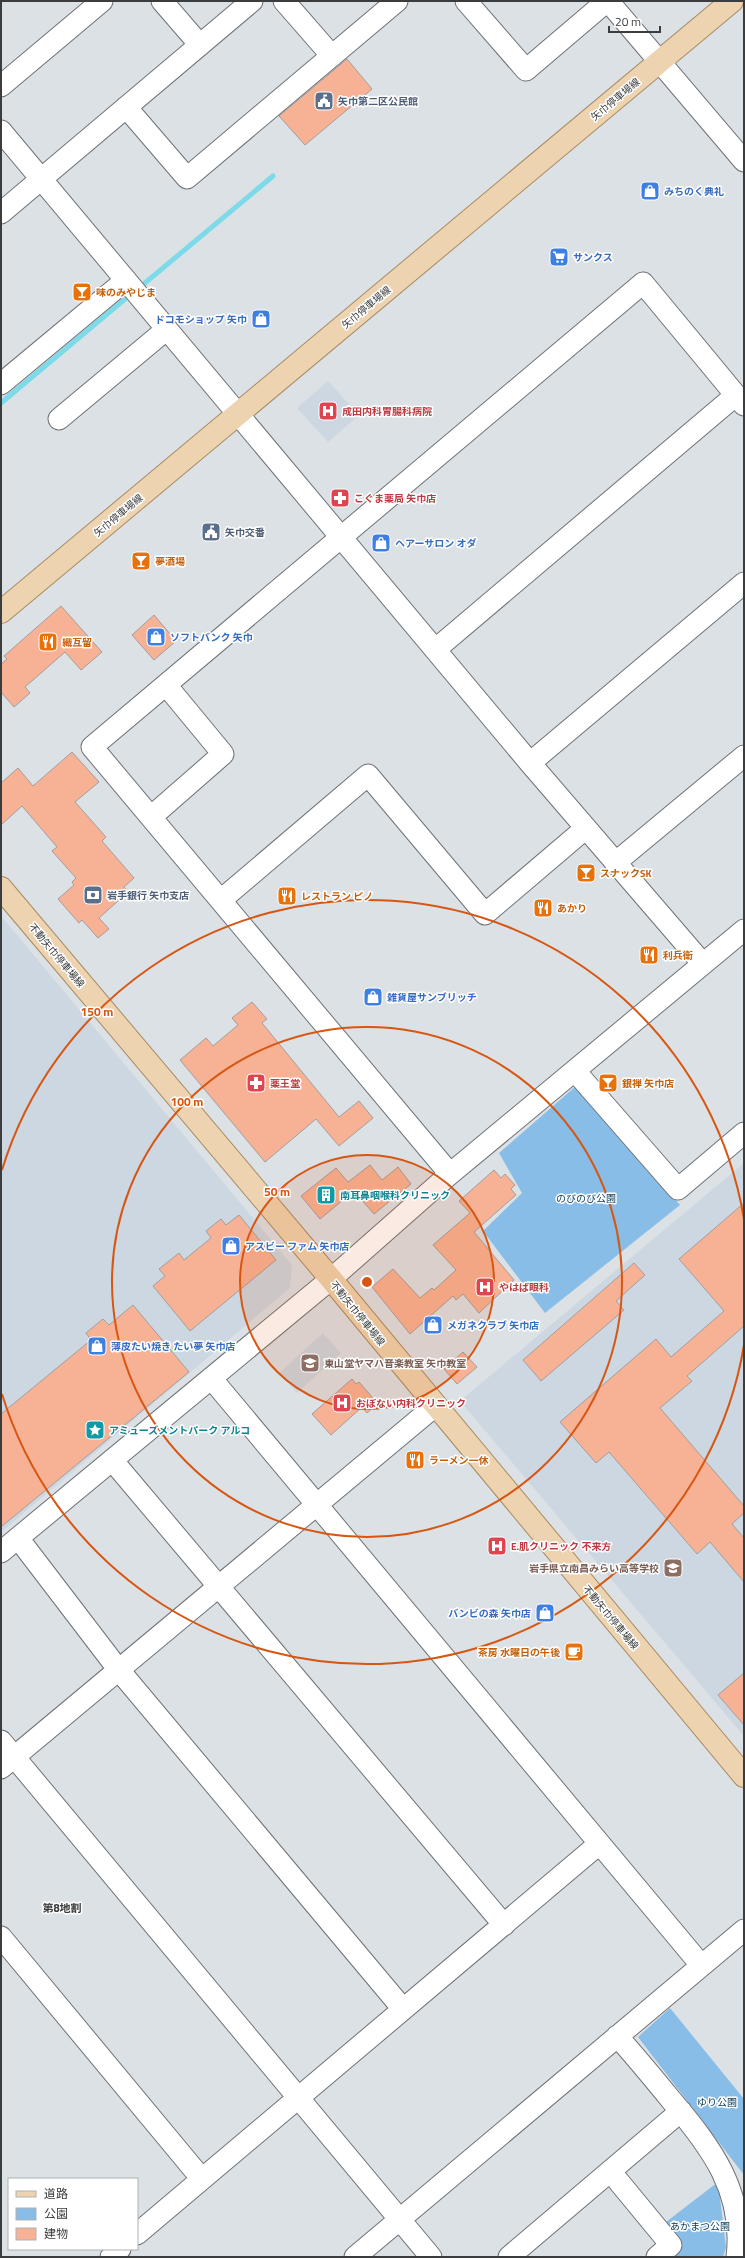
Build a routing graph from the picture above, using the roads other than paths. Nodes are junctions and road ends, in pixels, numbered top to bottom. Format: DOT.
graph roads {
  1 [pos="102,1"];
  2 [pos="162,1"];
  3 [pos="252,1"];
  4 [pos="284,1"];
  5 [pos="397,1"];
  6 [pos="466,1"];
  7 [pos="607,1"];
  8 [pos="732,1"];
  9 [pos="200,46"];
  10 [pos="332,56"];
  11 [pos="660,61"];
  12 [pos="1,86"];
  13 [pos="126,107"];
  14 [pos="1,131"];
  15 [pos="744,161"];
  16 [pos="42,179"];
  17 [pos="1,213"];
  18 [pos="132,287"];
  19 [pos="167,329"];
  20 [pos="1,384"];
  21 [pos="740,400"];
  22 [pos="238,414"];
  23 [pos="59,419"];
  24 [pos="342,537"];
  25 [pos="744,583"];
  26 [pos="1,612"];
  27 [pos="436,650"];
  28 [pos="166,685"];
  29 [pos="744,756"];
  30 [pos="530,763"];
  31 [pos="151,816"];
  32 [pos="586,828"];
  33 [pos="615,863"];
  34 [pos="1,888"];
  35 [pos="221,900"];
  36 [pos="744,930"];
  37 [pos="703,964"];
  38 [pos="575,1071"];
  39 [pos="744,1133"];
  40 [pos="450,1174"];
  41 [pos="331,1279"];
  42 [pos="211,1378"];
  43 [pos="434,1406"];
  44 [pos="112,1460"];
  45 [pos="317,1504"];
  46 [pos="18,1538"];
  47 [pos="1,1552"];
  48 [pos="219,1586"];
  49 [pos="118,1669"];
  50 [pos="1,1741"];
  51 [pos="8,1763"];
  52 [pos="744,1776"];
  53 [pos="599,1844"];
  54 [pos="504,1925"];
  55 [pos="744,1930"];
  56 [pos="5,1949"];
  57 [pos="701,1966"];
  58 [pos="403,2009"];
  59 [pos="618,2036"];
  60 [pos="299,2096"];
  61 [pos="681,2111"];
  62 [pos="610,2171"];
  63 [pos="201,2178"];
  64 [pos="399,2220"];
  65 [pos="742,2225"];
  66 [pos="138,2233"];
  67 [pos="119,2250"];
  68 [pos="514,2255"];
  69 [pos="111,2257"];
  70 [pos="355,2257"];
  71 [pos="431,2257"];
  72 [pos="657,2257"];
  73 [pos="737,2257"];
  1 -- 12 [label="street"];
  2 -- 9 [label="street"];
  3 -- 9 [label="street"];
  4 -- 10 [label="street"];
  5 -- 10 [label="street"];
  6 -- 7 [label="street"];
  7 -- 11 [label="street"];
  8 -- 11 [label="main road, 矢巾停車場線"];
  9 -- 13 [label="street"];
  10 -- 13 [label="street"];
  11 -- 15 [label="street"];
  11 -- 22 [label="main road, 矢巾停車場線"];
  13 -- 16 [label="street"];
  14 -- 16 [label="street"];
  16 -- 17 [label="street"];
  16 -- 18 [label="street"];
  18 -- 19 [label="street"];
  18 -- 20 [label="street"];
  19 -- 22 [label="street"];
  19 -- 23 [label="street"];
  21 -- 24 [label="street"];
  21 -- 27 [label="street"];
  22 -- 24 [label="street"];
  22 -- 26 [label="main road, 矢巾停車場線"];
  24 -- 27 [label="street"];
  24 -- 28 [label="street"];
  25 -- 30 [label="street"];
  27 -- 30 [label="street"];
  28 -- 31 [label="street"];
  28 -- 31 [label="street"];
  29 -- 33 [label="street"];
  30 -- 32 [label="street"];
  31 -- 35 [label="street"];
  32 -- 33 [label="street"];
  32 -- 35 [label="street"];
  33 -- 37 [label="street"];
  34 -- 41 [label="main road, 不動矢巾停車場線"];
  35 -- 40 [label="street"];
  36 -- 37 [label="street"];
  37 -- 38 [label="street"];
  38 -- 39 [label="street"];
  38 -- 40 [label="street"];
  40 -- 41 [label="street"];
  41 -- 42 [label="street"];
  41 -- 43 [label="main road, 不動矢巾停車場線"];
  42 -- 44 [label="street"];
  42 -- 45 [label="street"];
  43 -- 45 [label="street"];
  43 -- 52 [label="main road, 不動矢巾停車場線"];
  44 -- 46 [label="street"];
  44 -- 48 [label="street"];
  45 -- 48 [label="street"];
  45 -- 53 [label="street"];
  46 -- 47 [label="street"];
  46 -- 49 [label="street"];
  48 -- 49 [label="street"];
  48 -- 54 [label="street"];
  49 -- 51 [label="street"];
  49 -- 58 [label="street"];
  50 -- 51 [label="street"];
  51 -- 60 [label="street"];
  53 -- 54 [label="street"];
  53 -- 57 [label="street"];
  54 -- 58 [label="street"];
  55 -- 57 [label="street"];
  56 -- 63 [label="street"];
  57 -- 59 [label="street"];
  58 -- 60 [label="street"];
  59 -- 61 [label="street"];
  59 -- 64 [label="street"];
  60 -- 63 [label="street"];
  60 -- 64 [label="street"];
  61 -- 62 [label="street"];
  61 -- 65 [label="street"];
  62 -- 68 [label="street"];
  62 -- 72 [label="street"];
  63 -- 66 [label="street"];
  64 -- 70 [label="street"];
  64 -- 71 [label="street"];
  65 -- 73 [label="street"];
  67 -- 69 [label="street"];
}
